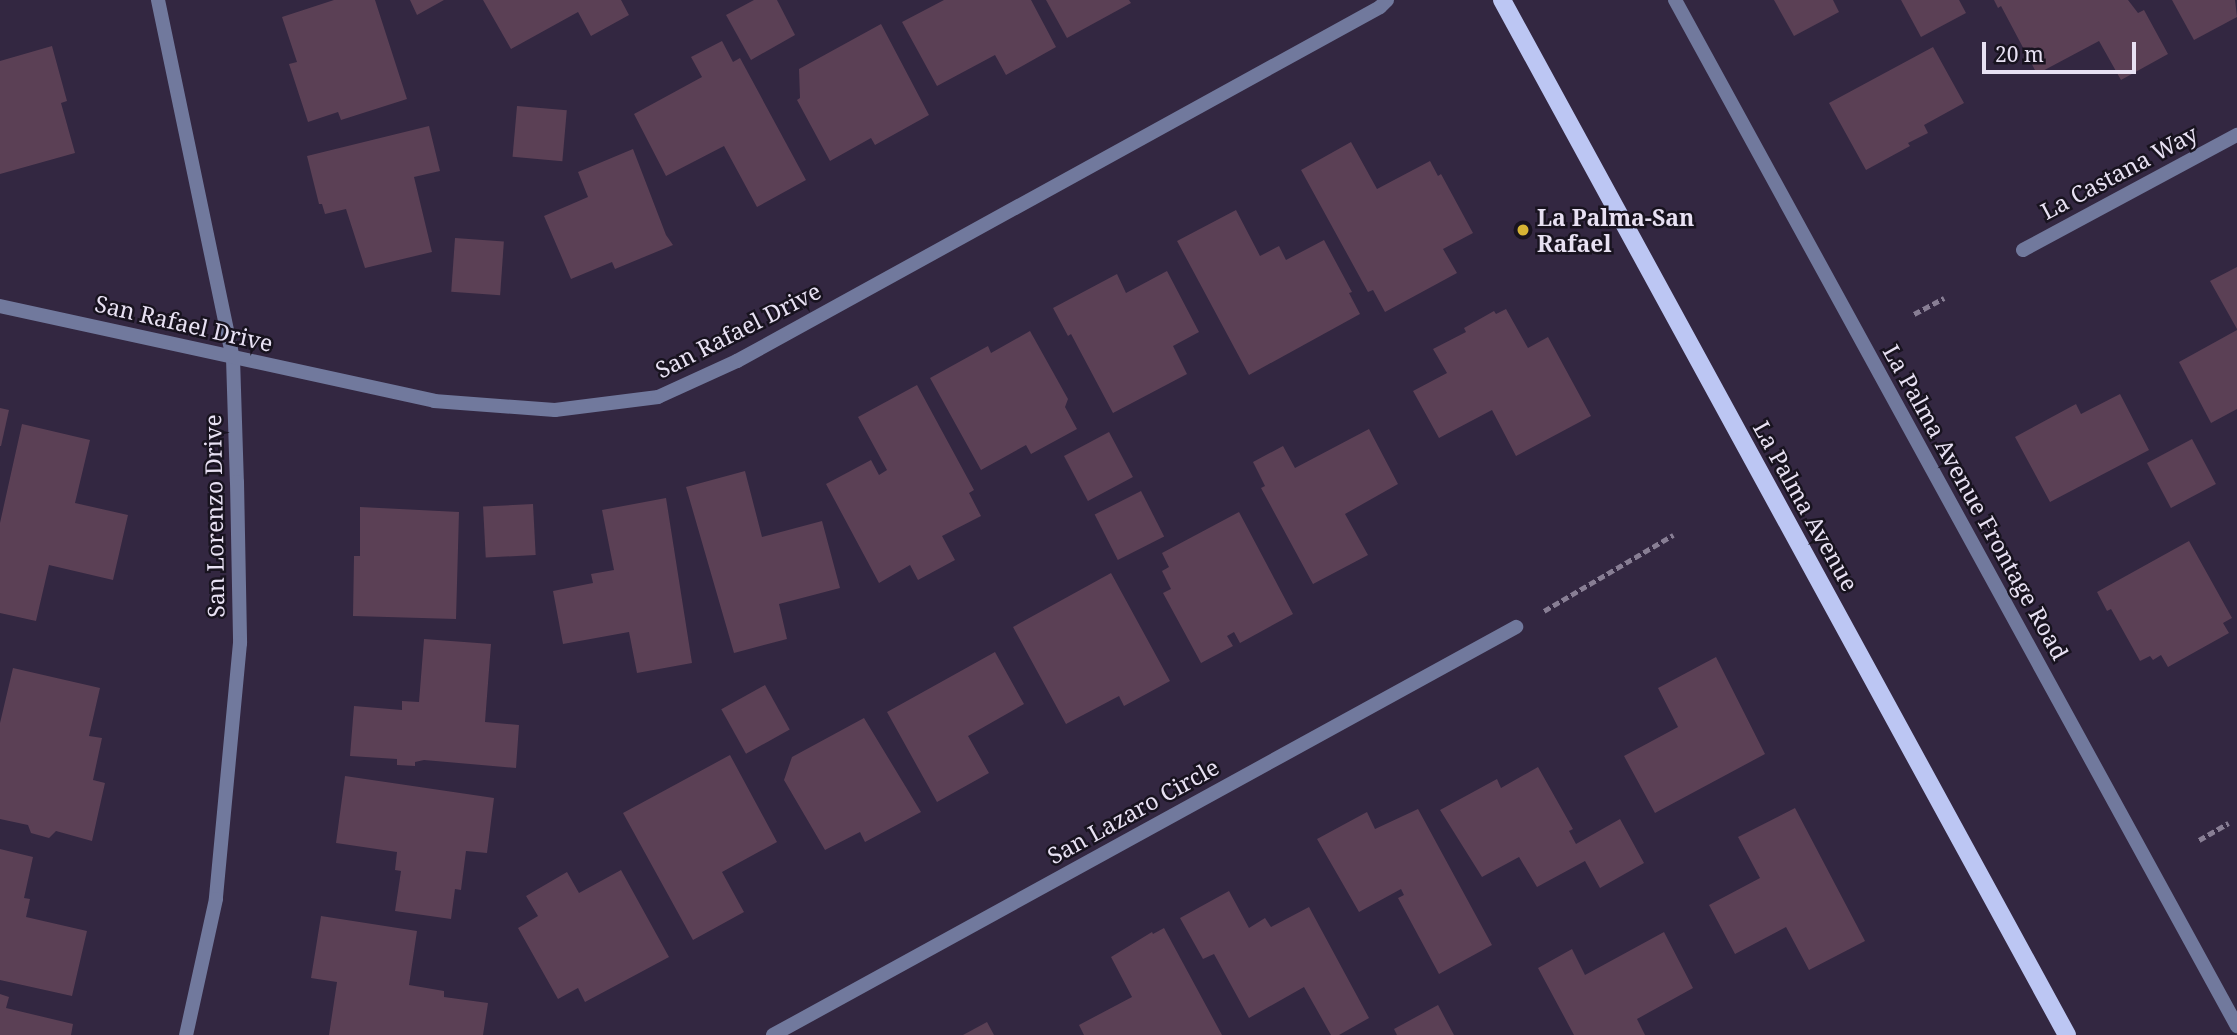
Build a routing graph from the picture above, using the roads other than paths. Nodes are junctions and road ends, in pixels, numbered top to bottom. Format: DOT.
graph roads {
  1 [pos="158,0"];
  2 [pos="1387,0"];
  3 [pos="1502,0"];
  4 [pos="1675,0"];
  5 [pos="2237,135"];
  6 [pos="2023,250"];
  7 [pos="0,306"];
  8 [pos="233,358"];
  9 [pos="1516,627"];
  10 [pos="2237,1026"];
  11 [pos="186,1035"];
  12 [pos="773,1035"];
  13 [pos="2067,1035"];
  1 -- 8 [label="street, San Lorenzo Drive"];
  2 -- 8 [label="street, San Rafael Drive"];
  3 -- 13 [label="main road, La Palma Avenue"];
  4 -- 10 [label="street, La Palma Avenue Frontage Road"];
  5 -- 6 [label="street, La Castana Way"];
  7 -- 8 [label="street, San Rafael Drive"];
  8 -- 11 [label="street, San Lorenzo Drive"];
  9 -- 12 [label="street, San Lazaro Circle"];
}
